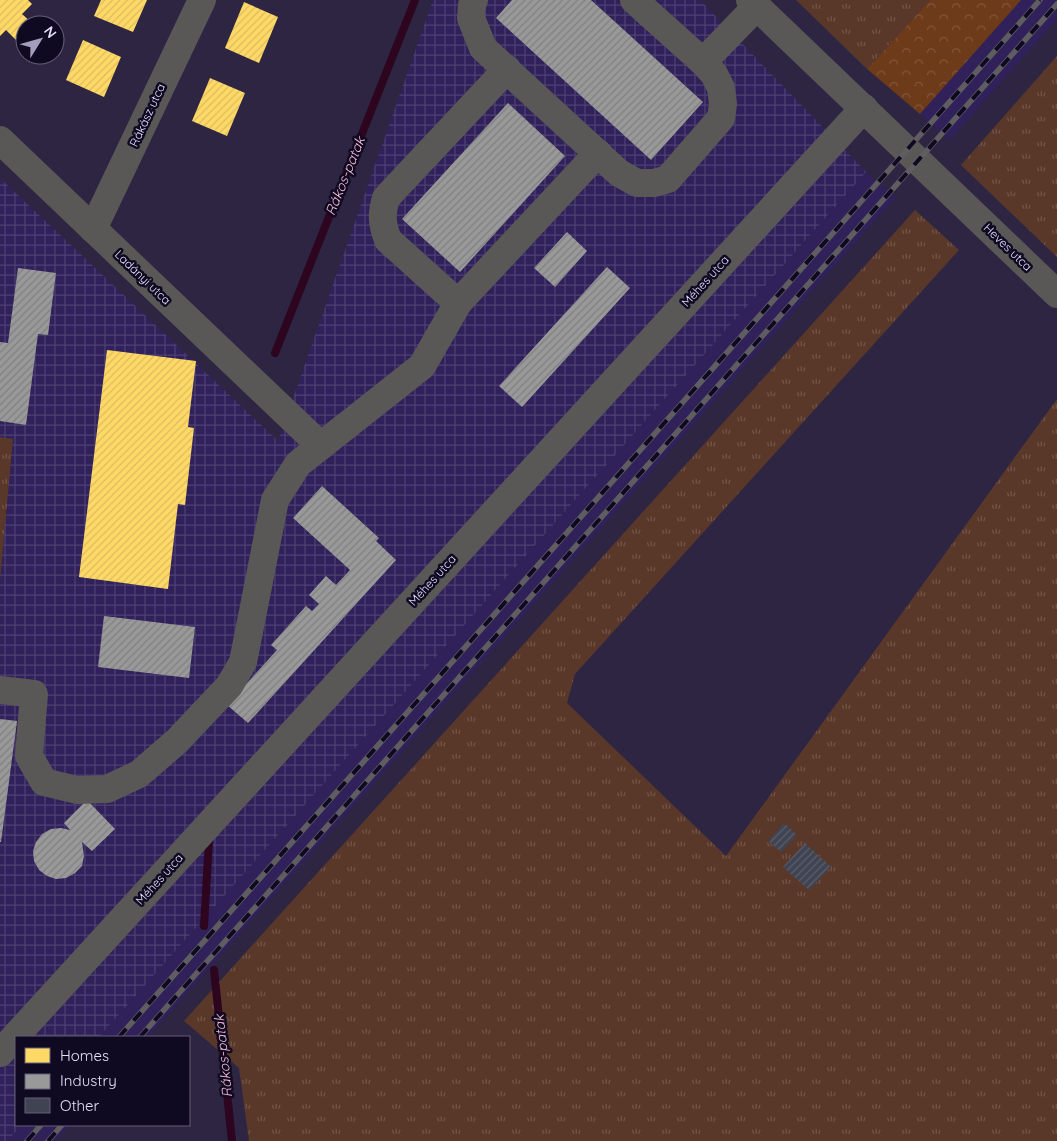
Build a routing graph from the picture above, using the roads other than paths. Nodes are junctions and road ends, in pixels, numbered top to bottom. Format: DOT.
graph roads {
  1 [pos="202,0"];
  2 [pos="474,0"];
  3 [pos="634,0"];
  4 [pos="753,3"];
  5 [pos="704,62"];
  6 [pos="507,69"];
  7 [pos="864,108"];
  8 [pos="0,140"];
  9 [pos="598,153"];
  10 [pos="93,230"];
  11 [pos="1057,294"];
  12 [pos="458,303"];
  13 [pos="321,446"];
  14 [pos="0,690"];
  15 [pos="16,1036"];
  16 [pos="15,1037"];
  17 [pos="0,1053"];
  1 -- 10 [label="street, Rákász utca"];
  2 -- 6 [label="street"];
  3 -- 5 [label="street"];
  4 -- 5 [label="street"];
  4 -- 7 [label="street"];
  5 -- 9 [label="street"];
  6 -- 9 [label="street"];
  6 -- 12 [label="street"];
  7 -- 11 [label="street, Heves utca"];
  7 -- 15 [label="street, Méhes utca"];
  8 -- 10 [label="street, Ladányi utca"];
  9 -- 12 [label="street"];
  10 -- 13 [label="street, Ladányi utca"];
  12 -- 13 [label="street"];
  13 -- 14 [label="street"];
  16 -- 17 [label="street, Méhes utca"];
}
